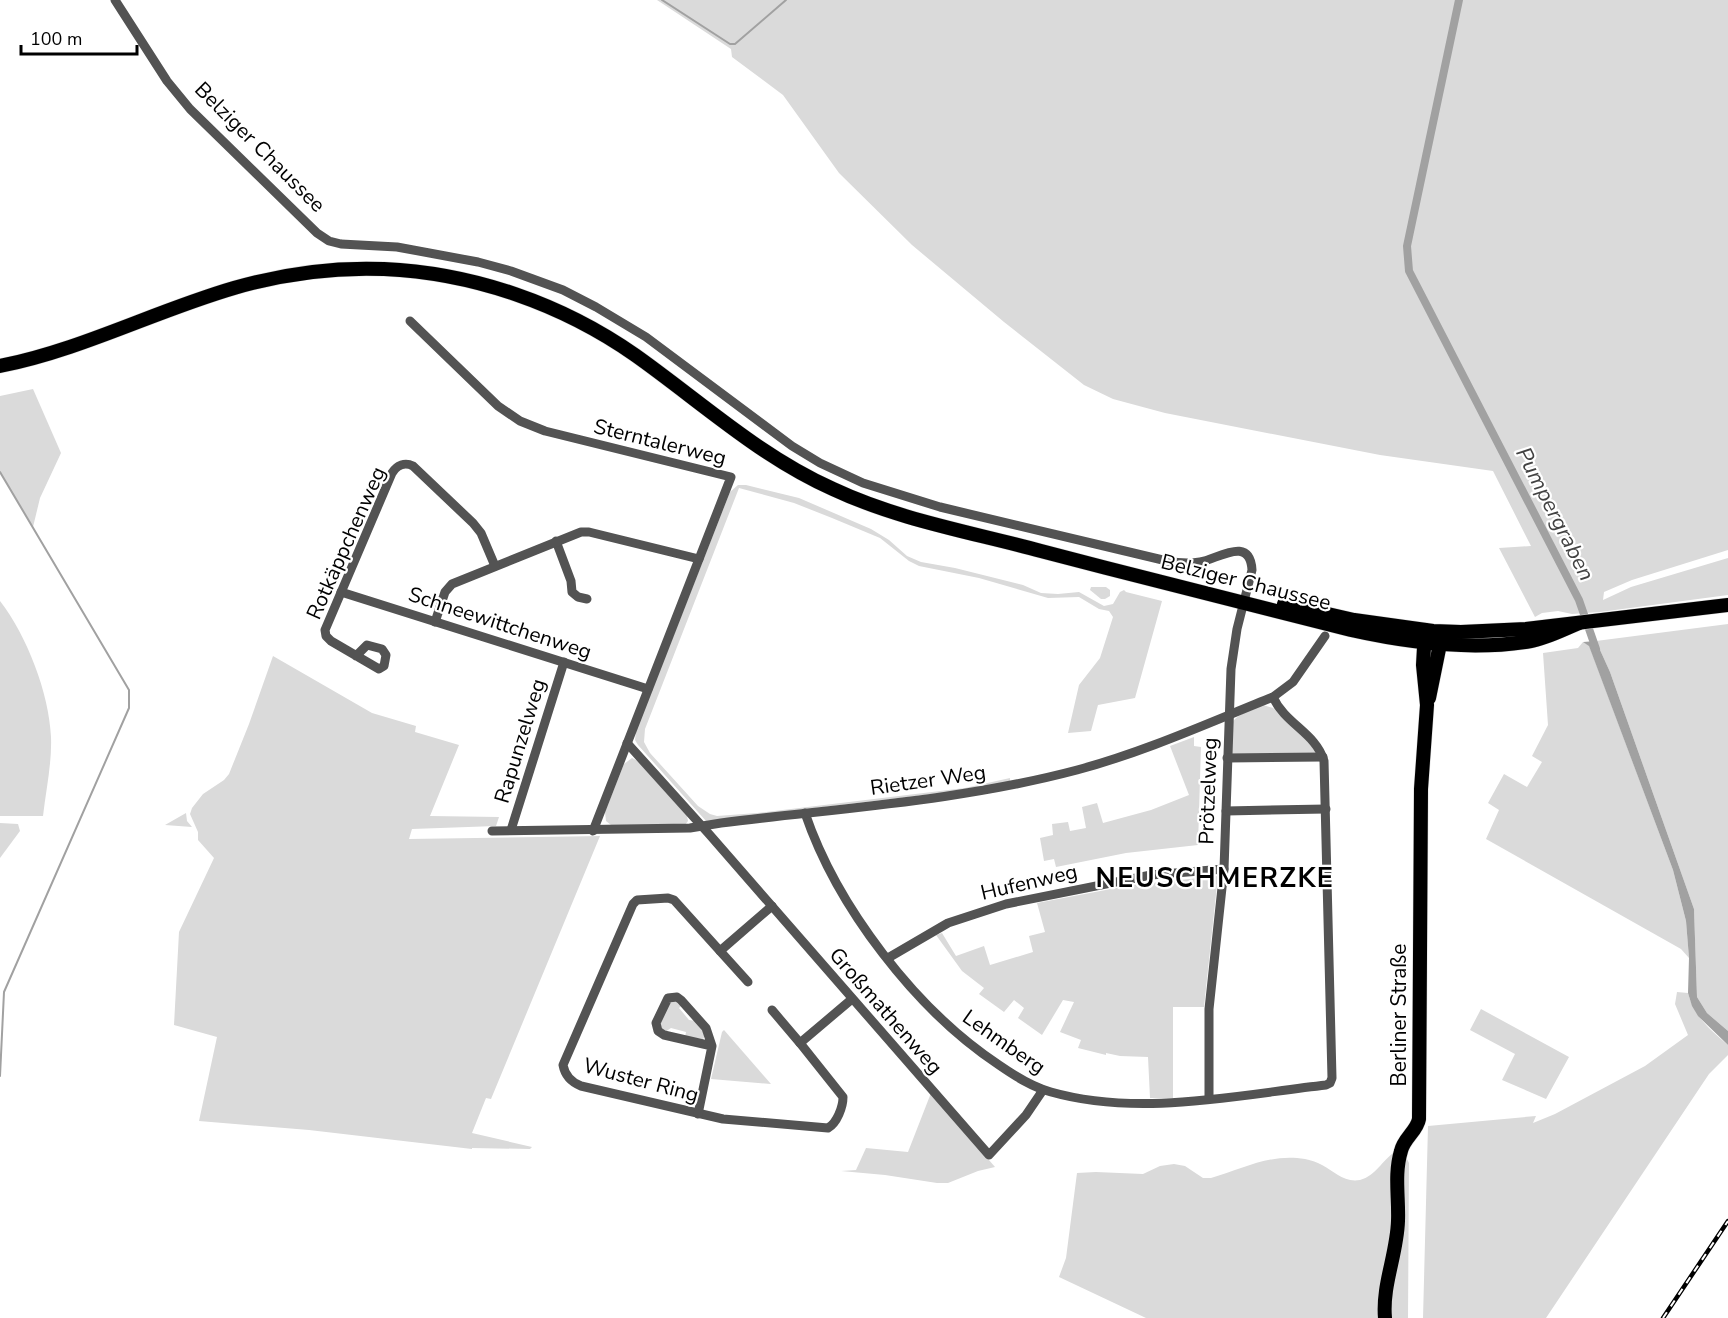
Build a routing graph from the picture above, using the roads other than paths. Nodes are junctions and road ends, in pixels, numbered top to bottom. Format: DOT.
graph roads {
  1 [pos="115,0"];
  2 [pos="317,233"];
  3 [pos="410,321"];
  4 [pos="0,366"];
  5 [pos="556,541"];
  6 [pos="699,559"];
  7 [pos="495,566"];
  8 [pos="341,592"];
  9 [pos="1245,598"];
  10 [pos="587,599"];
  11 [pos="1728,605"];
  12 [pos="435,621"];
  13 [pos="1580,623"];
  14 [pos="1427,634"];
  15 [pos="1325,636"];
  16 [pos="1440,644"];
  17 [pos="356,656"];
  18 [pos="564,662"];
  19 [pos="648,688"];
  20 [pos="1273,698"];
  21 [pos="1427,705"];
  22 [pos="1229,715"];
  23 [pos="627,743"];
  24 [pos="1323,757"];
  25 [pos="1227,758"];
  26 [pos="1326,809"];
  27 [pos="1226,811"];
  28 [pos="805,813"];
  29 [pos="701,826"];
  30 [pos="511,830"];
  31 [pos="492,831"];
  32 [pos="592,831"];
  33 [pos="1224,869"];
  34 [pos="772,906"];
  35 [pos="720,951"];
  36 [pos="888,958"];
  37 [pos="748,982"];
  38 [pos="852,999"];
  39 [pos="772,1010"];
  40 [pos="800,1043"];
  41 [pos="712,1046"];
  42 [pos="1043,1090"];
  43 [pos="1209,1099"];
  44 [pos="698,1114"];
  45 [pos="1385,1318"];
  1 -- 2 [label="street, Belziger Chaussee"];
  2 -- 9 [label="street, Prötzelweg"];
  3 -- 6 [label="street, Sterntalerweg"];
  4 -- 9 [label="main road, Belziger Chaussee"];
  5 -- 6 [label="street"];
  5 -- 7 [label="street"];
  5 -- 10 [label="street"];
  6 -- 19 [label="street, Sterntalerweg"];
  7 -- 8 [label="street, Rotkäppchenweg"];
  7 -- 12 [label="street"];
  8 -- 12 [label="street, Schneewittchenweg"];
  8 -- 17 [label="street, Rotkäppchenweg"];
  9 -- 14 [label="main road, Belziger Chaussee"];
  9 -- 22 [label="street, Prötzelweg"];
  11 -- 13 [label="main road"];
  12 -- 18 [label="street, Schneewittchenweg"];
  13 -- 14 [label="main road, Belziger Chaussee"];
  13 -- 16 [label="main road"];
  14 -- 16 [label="main road"];
  14 -- 21 [label="main road, Berliner Straße"];
  15 -- 20 [label="street, Rietzer Weg"];
  16 -- 21 [label="main road, Berliner Straße"];
  18 -- 19 [label="street, Schneewittchenweg"];
  18 -- 30 [label="street, Rapunzelweg"];
  19 -- 23 [label="street, Sterntalerweg"];
  20 -- 22 [label="street, Rietzer Weg"];
  20 -- 24 [label="street"];
  21 -- 45 [label="main road, Berliner Straße"];
  22 -- 25 [label="street, Prötzelweg"];
  22 -- 28 [label="street, Rietzer Weg"];
  23 -- 29 [label="street"];
  23 -- 32 [label="street, Sterntalerweg"];
  24 -- 25 [label="street"];
  24 -- 26 [label="street"];
  25 -- 27 [label="street, Prötzelweg"];
  26 -- 27 [label="street"];
  26 -- 43 [label="street, Lehmberg"];
  27 -- 33 [label="street, Prötzelweg"];
  28 -- 29 [label="street, Rietzer Weg"];
  28 -- 36 [label="street, Lehmberg"];
  29 -- 32 [label="street, Rietzer Weg"];
  29 -- 34 [label="street, Großmathenweg"];
  30 -- 31 [label="street, Rietzer Weg"];
  30 -- 32 [label="street, Rietzer Weg"];
  33 -- 36 [label="street, Hufenweg"];
  33 -- 43 [label="street, Prötzelweg"];
  34 -- 35 [label="street"];
  34 -- 38 [label="street, Großmathenweg"];
  35 -- 37 [label="street, Wuster Ring"];
  35 -- 44 [label="street, Wuster Ring"];
  36 -- 42 [label="street, Lehmberg"];
  38 -- 40 [label="street"];
  38 -- 42 [label="street, Großmathenweg"];
  39 -- 40 [label="street, Wuster Ring"];
  40 -- 44 [label="street, Wuster Ring"];
  41 -- 41 [label="street"];
  41 -- 44 [label="street"];
  42 -- 43 [label="street, Lehmberg"];
}
